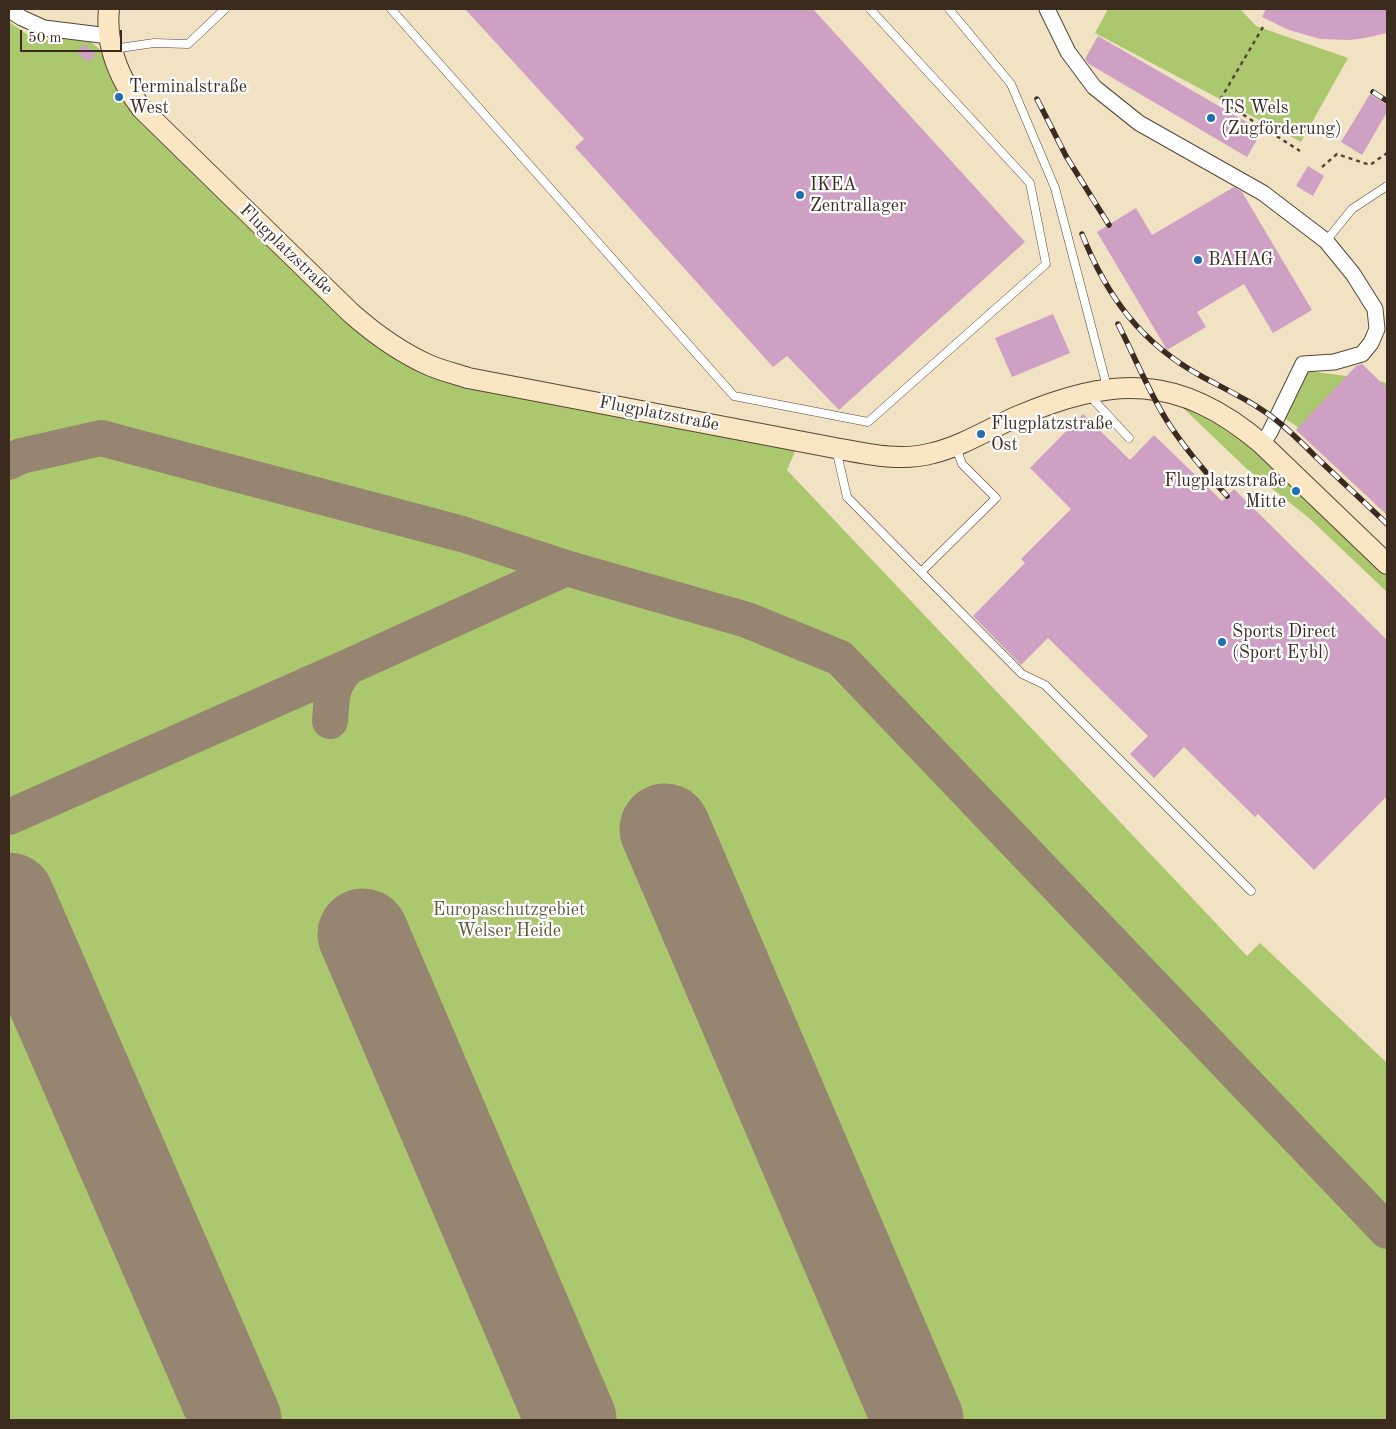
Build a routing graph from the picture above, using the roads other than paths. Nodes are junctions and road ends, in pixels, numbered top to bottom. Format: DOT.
graph roads {
  1 [pos="109,9"];
  2 [pos="225,9"];
  3 [pos="391,9"];
  4 [pos="870,9"];
  5 [pos="949,9"];
  6 [pos="1047,9"];
  7 [pos="9,10"];
  8 [pos="110,42"];
  9 [pos="1387,186"];
  10 [pos="1326,241"];
  11 [pos="1106,389"];
  12 [pos="1087,392"];
  13 [pos="1129,438"];
  14 [pos="1262,444"];
  15 [pos="956,446"];
  16 [pos="835,448"];
  17 [pos="1387,564"];
  18 [pos="921,572"];
  19 [pos="1251,891"];
  1 -- 8 [label="street, Flugplatzstraße"];
  2 -- 8 [label="lane"];
  3 -- 4 [label="lane"];
  5 -- 11 [label="lane"];
  6 -- 10 [label="street"];
  7 -- 8 [label="street"];
  8 -- 16 [label="street, Flugplatzstraße"];
  9 -- 10 [label="lane"];
  10 -- 14 [label="street"];
  11 -- 12 [label="street, Flugplatzstraße"];
  11 -- 14 [label="street, Flugplatzstraße"];
  12 -- 13 [label="lane"];
  12 -- 15 [label="street, Flugplatzstraße"];
  14 -- 17 [label="street, Flugplatzstraße"];
  15 -- 16 [label="street, Flugplatzstraße"];
  15 -- 18 [label="lane"];
  16 -- 18 [label="lane"];
  18 -- 19 [label="lane"];
}
